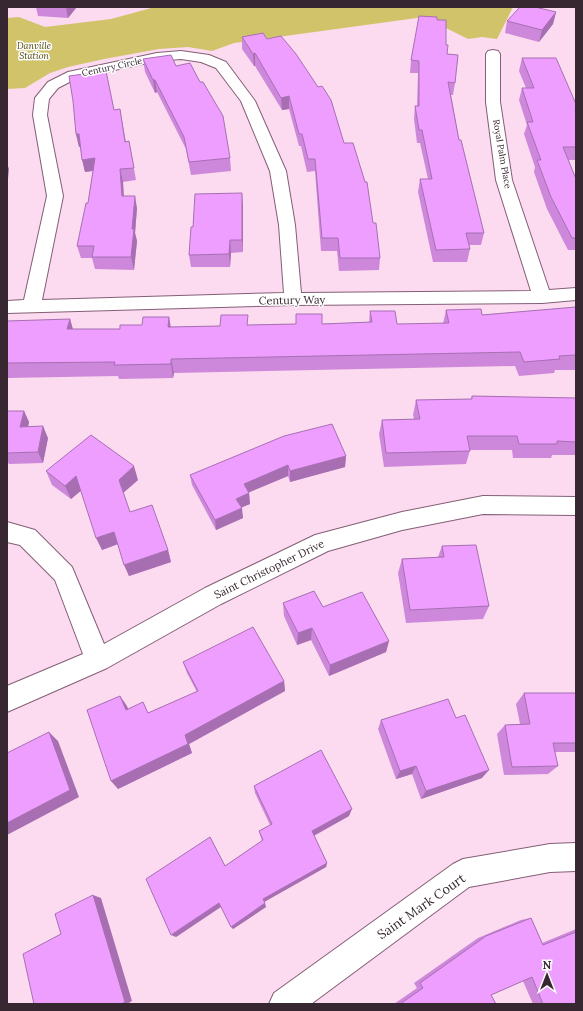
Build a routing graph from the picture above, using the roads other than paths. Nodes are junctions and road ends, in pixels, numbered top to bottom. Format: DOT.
graph roads {
  1 [pos="493,54"];
  2 [pos="576,294"];
  3 [pos="542,297"];
  4 [pos="293,300"];
  5 [pos="7,306"];
  6 [pos="32,306"];
  7 [pos="576,506"];
  8 [pos="7,532"];
  9 [pos="98,660"];
  10 [pos="7,699"];
  11 [pos="576,857"];
  12 [pos="285,1004"];
  1 -- 3 [label="street, Royal Palm Place"];
  2 -- 3 [label="street, Century Way"];
  3 -- 4 [label="street, Century Way"];
  4 -- 6 [label="street, Century Way"];
  4 -- 6 [label="street, Century Circle"];
  5 -- 6 [label="street, Century Way"];
  7 -- 9 [label="street, Saint Christopher Drive"];
  8 -- 9 [label="street"];
  9 -- 10 [label="street, Saint Christopher Drive"];
  11 -- 12 [label="street, Saint Mark Court"];
}
